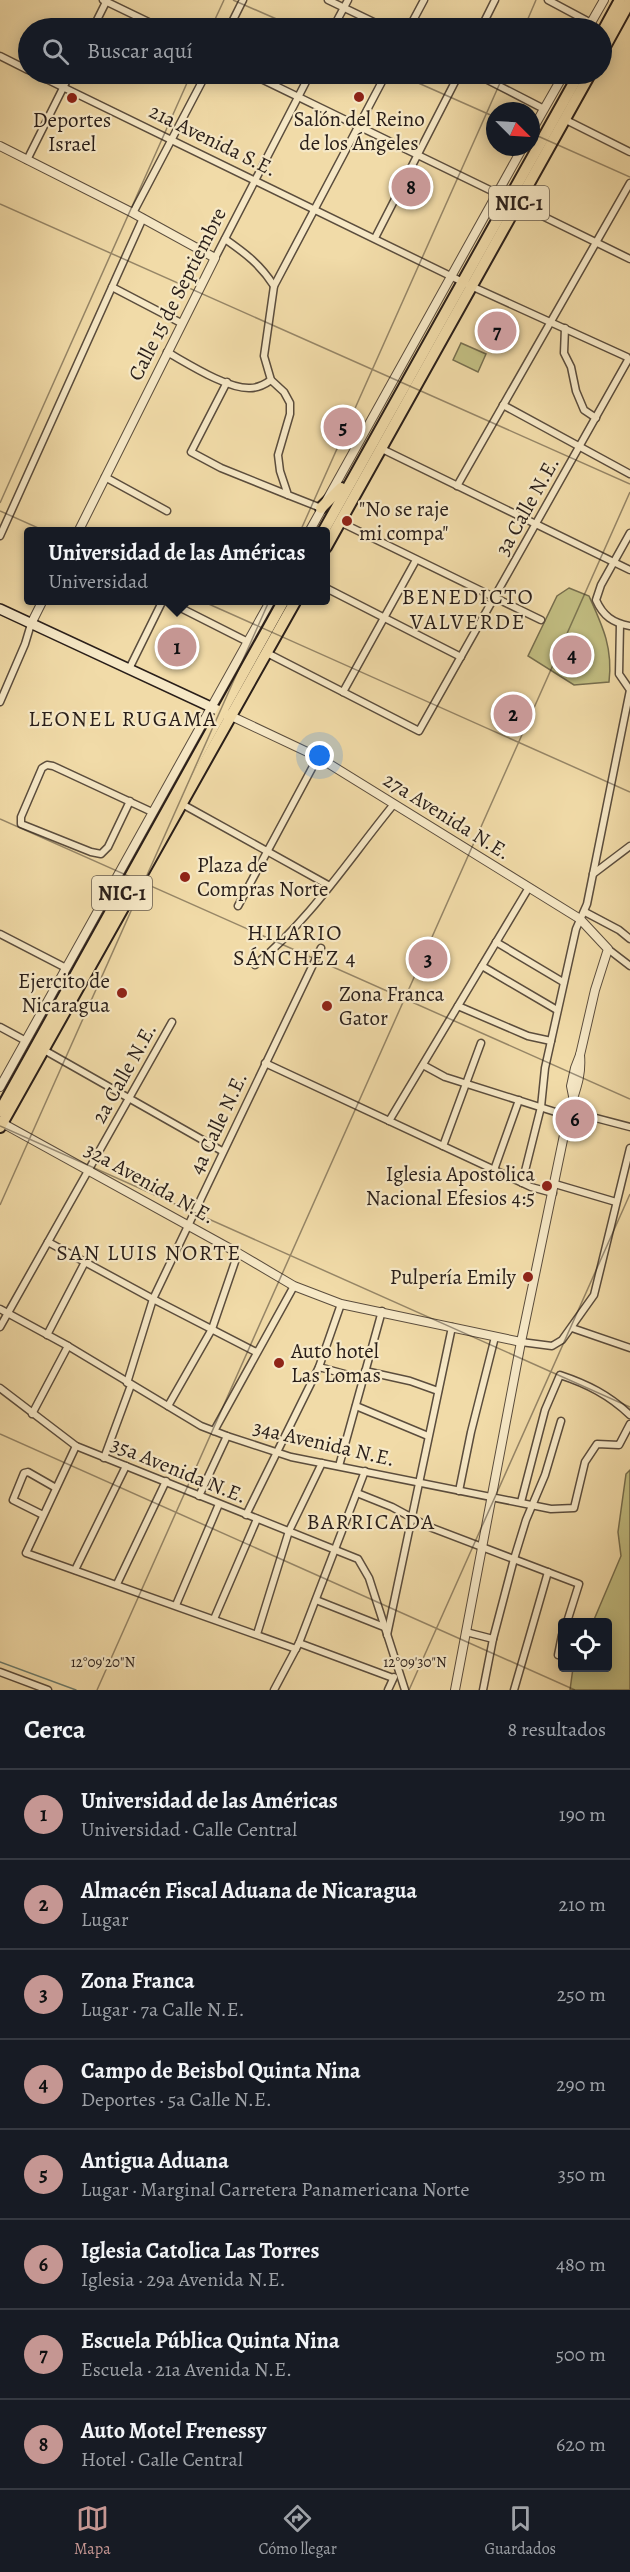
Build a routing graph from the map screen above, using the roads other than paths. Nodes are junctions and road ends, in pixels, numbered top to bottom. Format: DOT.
graph roads {
  1 [pos="243,0"];
  2 [pos="328,0"];
  3 [pos="348,0"];
  4 [pos="424,0"];
  5 [pos="495,0"];
  6 [pos="548,0"];
  7 [pos="604,0"];
  8 [pos="620,0"];
  9 [pos="106,1"];
  10 [pos="630,1"];
  11 [pos="344,8"];
  12 [pos="98,18"];
  13 [pos="140,18"];
  14 [pos="234,18"];
  15 [pos="338,18"];
  16 [pos="365,18"];
  17 [pos="415,18"];
  18 [pos="486,18"];
  19 [pos="577,18"];
  20 [pos="594,18"];
  21 [pos="610,18"];
  22 [pos="612,34"];
  23 [pos="0,56"];
  24 [pos="18,65"];
  25 [pos="58,84"];
  26 [pos="201,84"];
  27 [pos="271,84"];
  28 [pos="305,84"];
  29 [pos="381,84"];
  30 [pos="454,84"];
  31 [pos="495,84"];
  32 [pos="558,84"];
  33 [pos="572,84"];
  34 [pos="583,84"];
  35 [pos="63,86"];
  36 [pos="298,97"];
  37 [pos="544,109"];
  38 [pos="540,116"];
  39 [pos="560,117"];
  40 [pos="358,126"];
  41 [pos="172,140"];
  42 [pos="0,146"];
  43 [pos="630,152"];
  44 [pos="416,156"];
  45 [pos="517,156"];
  46 [pos="27,160"];
  47 [pos="256,179"];
  48 [pos="629,185"];
  49 [pos="496,193"];
  50 [pos="518,204"];
  51 [pos="315,208"];
  52 [pos="133,213"];
  53 [pos="143,218"];
  54 [pos="375,238"];
  55 [pos="225,239"];
  56 [pos="596,243"];
  57 [pos="215,258"];
  58 [pos="630,259"];
  59 [pos="450,275"];
  60 [pos="467,284"];
  61 [pos="274,286"];
  62 [pos="112,287"];
  63 [pos="550,321"];
  64 [pos="181,323"];
  65 [pos="565,328"];
  66 [pos="167,352"];
  67 [pos="628,360"];
  68 [pos="272,380"];
  69 [pos="227,382"];
  70 [pos="503,405"];
  71 [pos="596,418"];
  72 [pos="376,445"];
  73 [pos="579,447"];
  74 [pos="630,474"];
  75 [pos="105,477"];
  76 [pos="458,486"];
  77 [pos="288,495"];
  78 [pos="321,508"];
  79 [pos="167,511"];
  80 [pos="340,522"];
  81 [pos="537,524"];
  82 [pos="80,527"];
  83 [pos="311,527"];
  84 [pos="325,527"];
  85 [pos="630,533"];
  86 [pos="0,536"];
  87 [pos="330,540"];
  88 [pos="416,560"];
  89 [pos="614,561"];
  90 [pos="630,570"];
  91 [pos="330,590"];
  92 [pos="494,598"];
  93 [pos="41,605"];
  94 [pos="161,605"];
  95 [pos="174,605"];
  96 [pos="268,605"];
  97 [pos="282,605"];
  98 [pos="293,605"];
  99 [pos="0,609"];
  100 [pos="384,617"];
  101 [pos="541,620"];
  102 [pos="31,624"];
  103 [pos="620,624"];
  104 [pos="630,626"];
  105 [pos="248,642"];
  106 [pos="267,653"];
  107 [pos="461,657"];
  108 [pos="129,669"];
  109 [pos="343,692"];
  110 [pos="0,702"];
  111 [pos="211,708"];
  112 [pos="227,714"];
  113 [pos="318,757"];
  114 [pos="130,801"];
  115 [pos="182,804"];
  116 [pos="394,804"];
  117 [pos="152,812"];
  118 [pos="630,846"];
  119 [pos="268,850"];
  120 [pos="593,873"];
  121 [pos="328,885"];
  122 [pos="528,889"];
  123 [pos="238,906"];
  124 [pos="583,915"];
  125 [pos="0,934"];
  126 [pos="630,939"];
  127 [pos="496,942"];
  128 [pos="321,948"];
  129 [pos="608,949"];
  130 [pos="255,965"];
  131 [pos="482,966"];
  132 [pos="630,966"];
  133 [pos="64,972"];
  134 [pos="563,982"];
  135 [pos="458,1006"];
  136 [pos="557,1010"];
  137 [pos="172,1022"];
  138 [pos="0,1027"];
  139 [pos="26,1041"];
  140 [pos="551,1041"];
  141 [pos="481,1043"];
  142 [pos="44,1050"];
  143 [pos="265,1063"];
  144 [pos="423,1065"];
  145 [pos="21,1074"];
  146 [pos="467,1084"];
  147 [pos="0,1087"];
  148 [pos="0,1092"];
  149 [pos="130,1096"];
  150 [pos="519,1100"];
  151 [pos="541,1107"];
  152 [pos="0,1111"];
  153 [pos="568,1113"];
  154 [pos="389,1121"];
  155 [pos="1,1125"];
  156 [pos="630,1127"];
  157 [pos="443,1146"];
  158 [pos="630,1148"];
  159 [pos="222,1150"];
  160 [pos="88,1170"];
  161 [pos="494,1170"];
  162 [pos="522,1183"];
  163 [pos="555,1184"];
  164 [pos="553,1193"];
  165 [pos="616,1202"];
  166 [pos="189,1226"];
  167 [pos="48,1242"];
  168 [pos="238,1253"];
  169 [pos="85,1262"];
  170 [pos="294,1286"];
  171 [pos="153,1299"];
  172 [pos="341,1304"];
  173 [pos="0,1309"];
  174 [pos="382,1311"];
  175 [pos="8,1313"];
  176 [pos="0,1327"];
  177 [pos="452,1328"];
  178 [pos="572,1328"];
  179 [pos="212,1329"];
  180 [pos="47,1335"];
  181 [pos="495,1337"];
  182 [pos="521,1342"];
  183 [pos="68,1346"];
  184 [pos="630,1348"];
  185 [pos="256,1352"];
  186 [pos="319,1367"];
  187 [pos="366,1371"];
  188 [pos="363,1379"];
  189 [pos="129,1384"];
  190 [pos="0,1388"];
  191 [pos="438,1391"];
  192 [pos="168,1406"];
  193 [pos="356,1406"];
  194 [pos="32,1414"];
  195 [pos="630,1415"];
  196 [pos="561,1421"];
  197 [pos="630,1424"];
  198 [pos="214,1431"];
  199 [pos="227,1436"];
  200 [pos="428,1436"];
  201 [pos="75,1446"];
  202 [pos="276,1452"];
  203 [pos="104,1458"];
  204 [pos="322,1463"];
  205 [pos="126,1466"];
  206 [pos="339,1466"];
  207 [pos="365,1471"];
  208 [pos="166,1481"];
  209 [pos="419,1482"];
  210 [pos="56,1488"];
  211 [pos="459,1491"];
  212 [pos="357,1493"];
  213 [pos="200,1496"];
  214 [pos="492,1496"];
  215 [pos="521,1502"];
  216 [pos="219,1504"];
  217 [pos="533,1504"];
  218 [pos="43,1515"];
  219 [pos="246,1515"];
  220 [pos="413,1518"];
  221 [pos="257,1519"];
  222 [pos="289,1531"];
  223 [pos="483,1547"];
  224 [pos="336,1549"];
  225 [pos="513,1559"];
  226 [pos="75,1570"];
  227 [pos="548,1572"];
  228 [pos="117,1584"];
  229 [pos="316,1600"];
  230 [pos="176,1605"];
  231 [pos="569,1618"];
  232 [pos="214,1619"];
  233 [pos="384,1627"];
  234 [pos="466,1632"];
  235 [pos="257,1634"];
  236 [pos="387,1636"];
  237 [pos="493,1639"];
  238 [pos="297,1646"];
  239 [pos="397,1669"];
  240 [pos="0,1672"];
  241 [pos="393,1678"];
  242 [pos="48,1690"];
  243 [pos="276,1690"];
  244 [pos="388,1690"];
  245 [pos="405,1690"];
  246 [pos="455,1690"];
  247 [pos="483,1690"];
  248 [pos="514,1690"];
  1 -- 14 [label="street"];
  2 -- 11 [label="street"];
  3 -- 11 [label="street"];
  4 -- 17 [label="street"];
  5 -- 18 [label="street"];
  6 -- 19 [label="street"];
  7 -- 20 [label="street"];
  8 -- 21 [label="highway"];
  9 -- 12 [label="street"];
  9 -- 13 [label="street"];
  10 -- 22 [label="highway"];
  11 -- 15 [label="street"];
  11 -- 16 [label="street"];
  23 -- 24 [label="street"];
  25 -- 35 [label="street, 21a Avenida S.E."];
  26 -- 41 [label="street"];
  27 -- 36 [label="street"];
  28 -- 36 [label="street, Calle 15 de Septiembre"];
  29 -- 40 [label="street"];
  30 -- 44 [label="street"];
  31 -- 37 [label="street"];
  32 -- 37 [label="street"];
  33 -- 39 [label="highway, NIC-1"];
  34 -- 39 [label="highway, NIC-1"];
  35 -- 41 [label="street, 21a Avenida S.E."];
  35 -- 46 [label="street"];
  36 -- 40 [label="street"];
  36 -- 47 [label="street, Calle 15 de Septiembre"];
  37 -- 38 [label="street"];
  39 -- 43 [label="street"];
  39 -- 50 [label="highway, NIC-1"];
  39 -- 60 [label="highway, NIC-1"];
  40 -- 44 [label="street"];
  40 -- 51 [label="street"];
  41 -- 47 [label="street, 21a Avenida S.E."];
  41 -- 52 [label="street"];
  42 -- 46 [label="street"];
  44 -- 49 [label="street"];
  44 -- 54 [label="street"];
  45 -- 49 [label="street"];
  46 -- 52 [label="street"];
  47 -- 51 [label="street, 21a Avenida S.E."];
  47 -- 55 [label="street, Calle 15 de Septiembre"];
  48 -- 56 [label="street"];
  49 -- 59 [label="street"];
  50 -- 56 [label="street"];
  50 -- 60 [label="highway, NIC-1"];
  51 -- 54 [label="street, 21a Avenida S.E."];
  51 -- 61 [label="street"];
  52 -- 53 [label="street"];
  53 -- 57 [label="street"];
  53 -- 62 [label="street"];
  54 -- 59 [label="street, 21a Avenida S.E."];
  55 -- 57 [label="street, Calle 15 de Septiembre"];
  55 -- 61 [label="street"];
  56 -- 58 [label="street"];
  56 -- 63 [label="street"];
  57 -- 64 [label="street, Calle 15 de Septiembre"];
  59 -- 60 [label="street, 21a Avenida S.E."];
  59 -- 78 [label="street"];
  60 -- 63 [label="street, 21a Avenida S.E."];
  60 -- 72 [label="highway, NIC-1"];
  60 -- 72 [label="highway, NIC-1"];
  61 -- 68 [label="street"];
  62 -- 64 [label="street"];
  62 -- 86 [label="street"];
  63 -- 65 [label="street, 21a Avenida S.E."];
  63 -- 70 [label="street"];
  64 -- 66 [label="street, Calle 15 de Septiembre"];
  65 -- 67 [label="street, 21a Avenida S.E."];
  65 -- 71 [label="street"];
  66 -- 69 [label="street"];
  66 -- 75 [label="street, Calle 15 de Septiembre"];
  67 -- 71 [label="street, 3a Calle N.E."];
  68 -- 69 [label="street"];
  68 -- 77 [label="street"];
  69 -- 77 [label="street"];
  70 -- 73 [label="street"];
  70 -- 76 [label="street"];
  71 -- 73 [label="street, 3a Calle N.E."];
  72 -- 76 [label="street"];
  72 -- 78 [label="highway"];
  72 -- 80 [label="highway, NIC-1"];
  72 -- 84 [label="highway, NIC-1"];
  73 -- 74 [label="street"];
  73 -- 81 [label="street, 3a Calle N.E."];
  75 -- 79 [label="street"];
  75 -- 82 [label="street, Calle 15 de Septiembre"];
  76 -- 81 [label="street"];
  77 -- 78 [label="street"];
  78 -- 83 [label="street"];
  80 -- 87 [label="highway, NIC-1"];
  80 -- 88 [label="street"];
  81 -- 89 [label="street"];
  81 -- 92 [label="street, 3a Calle N.E."];
  85 -- 89 [label="street"];
  88 -- 92 [label="street"];
  88 -- 100 [label="street"];
  89 -- 90 [label="street"];
  89 -- 103 [label="street"];
  91 -- 100 [label="street"];
  92 -- 101 [label="street"];
  92 -- 107 [label="street, 3a Calle N.E."];
  93 -- 102 [label="street"];
  94 -- 108 [label="street"];
  95 -- 105 [label="street"];
  96 -- 105 [label="street"];
  97 -- 112 [label="highway, NIC-1"];
  98 -- 106 [label="highway, NIC-1"];
  99 -- 102 [label="main road"];
  100 -- 107 [label="street"];
  100 -- 109 [label="street"];
  102 -- 108 [label="main road"];
  102 -- 110 [label="street"];
  103 -- 104 [label="street"];
  103 -- 120 [label="street"];
  105 -- 111 [label="street"];
  106 -- 109 [label="street"];
  106 -- 112 [label="highway, NIC-1"];
  107 -- 109 [label="street, 3a Calle N.E."];
  108 -- 111 [label="main road"];
  111 -- 112 [label="main road"];
  111 -- 117 [label="street"];
  112 -- 113 [label="street, 27a Avenida N.E."];
  112 -- 115 [label="highway, NIC-1"];
  112 -- 145 [label="highway, NIC-1"];
  113 -- 116 [label="street, 27a Avenida N.E."];
  113 -- 119 [label="street"];
  114 -- 114 [label="street"];
  114 -- 117 [label="street"];
  115 -- 119 [label="street"];
  115 -- 142 [label="highway, NIC-1"];
  116 -- 121 [label="street"];
  116 -- 122 [label="street, 27a Avenida N.E."];
  117 -- 133 [label="street"];
  118 -- 120 [label="street"];
  119 -- 121 [label="street"];
  119 -- 123 [label="street"];
  120 -- 124 [label="street"];
  121 -- 130 [label="street"];
  122 -- 124 [label="street, 27a Avenida N.E."];
  122 -- 127 [label="street"];
  124 -- 126 [label="street"];
  124 -- 129 [label="street, 27a Avenida N.E."];
  124 -- 134 [label="street"];
  125 -- 133 [label="street"];
  127 -- 131 [label="street"];
  127 -- 134 [label="street"];
  128 -- 143 [label="street, 4a Calle N.E."];
  129 -- 132 [label="street, 27a Avenida N.E."];
  129 -- 153 [label="street"];
  131 -- 135 [label="street"];
  131 -- 136 [label="street"];
  133 -- 139 [label="street"];
  134 -- 136 [label="street"];
  135 -- 140 [label="street"];
  135 -- 144 [label="street"];
  136 -- 140 [label="street"];
  137 -- 149 [label="street, 2a Calle N.E."];
  138 -- 139 [label="street"];
  139 -- 147 [label="street"];
  140 -- 151 [label="street"];
  141 -- 146 [label="street"];
  142 -- 149 [label="street"];
  142 -- 155 [label="highway, NIC-1"];
  143 -- 154 [label="street"];
  143 -- 159 [label="street, 4a Calle N.E."];
  144 -- 146 [label="street"];
  144 -- 154 [label="street"];
  145 -- 148 [label="street"];
  145 -- 152 [label="highway, NIC-1"];
  146 -- 150 [label="street"];
  146 -- 157 [label="street"];
  149 -- 159 [label="street"];
  149 -- 160 [label="street, 2a Calle N.E."];
  150 -- 151 [label="street"];
  150 -- 161 [label="street"];
  151 -- 153 [label="street"];
  151 -- 162 [label="street"];
  153 -- 156 [label="street"];
  153 -- 163 [label="street"];
  154 -- 157 [label="street"];
  155 -- 160 [label="street, 32a Avenida N.E."];
  157 -- 161 [label="street"];
  158 -- 165 [label="street"];
  159 -- 166 [label="street, 4a Calle N.E."];
  160 -- 166 [label="street, 32a Avenida N.E."];
  160 -- 167 [label="street, 2a Calle N.E."];
  161 -- 162 [label="street"];
  162 -- 164 [label="street"];
  163 -- 164 [label="street"];
  163 -- 165 [label="street"];
  164 -- 182 [label="street"];
  165 -- 178 [label="street"];
  166 -- 168 [label="street, 32a Avenida N.E."];
  166 -- 171 [label="street, 4a Calle N.E."];
  167 -- 169 [label="street"];
  167 -- 175 [label="street, 2a Calle N.E."];
  168 -- 170 [label="street, 32a Avenida N.E."];
  168 -- 179 [label="street"];
  169 -- 171 [label="street"];
  169 -- 180 [label="street"];
  170 -- 172 [label="street, 32a Avenida N.E."];
  170 -- 185 [label="street"];
  171 -- 179 [label="street"];
  171 -- 189 [label="street, 4a Calle N.E."];
  172 -- 174 [label="street, 32a Avenida N.E."];
  172 -- 186 [label="street"];
  173 -- 175 [label="street, 34a Avenida N.E."];
  174 -- 177 [label="street, 32a Avenida N.E."];
  174 -- 187 [label="street"];
  175 -- 176 [label="street, 2a Calle N.E."];
  175 -- 180 [label="street, 34a Avenida N.E."];
  177 -- 181 [label="street, 32a Avenida N.E."];
  177 -- 191 [label="street"];
  178 -- 182 [label="street"];
  178 -- 184 [label="street"];
  179 -- 185 [label="street"];
  179 -- 192 [label="street"];
  180 -- 183 [label="street, 34a Avenida N.E."];
  181 -- 182 [label="street, 32a Avenida N.E."];
  181 -- 211 [label="street"];
  182 -- 214 [label="street"];
  183 -- 189 [label="street, 34a Avenida N.E."];
  183 -- 194 [label="street"];
  185 -- 198 [label="street"];
  186 -- 188 [label="street"];
  186 -- 202 [label="street"];
  187 -- 188 [label="street"];
  187 -- 191 [label="street"];
  188 -- 193 [label="street"];
  189 -- 192 [label="street, 34a Avenida N.E."];
  189 -- 203 [label="street, 4a Calle N.E."];
  190 -- 194 [label="street, 35a Avenida N.E."];
  191 -- 200 [label="street"];
  192 -- 198 [label="street, 34a Avenida N.E."];
  193 -- 200 [label="street"];
  193 -- 206 [label="street"];
  194 -- 201 [label="street, 35a Avenida N.E."];
  195 -- 215 [label="street"];
  196 -- 217 [label="street"];
  197 -- 217 [label="street, 34a Avenida N.E."];
  198 -- 199 [label="street, 34a Avenida N.E."];
  199 -- 202 [label="street, 34a Avenida N.E."];
  199 -- 213 [label="street"];
  200 -- 209 [label="street"];
  201 -- 203 [label="street, 35a Avenida N.E."];
  201 -- 210 [label="street"];
  202 -- 204 [label="street, 34a Avenida N.E."];
  202 -- 219 [label="street"];
  203 -- 205 [label="street, 35a Avenida N.E."];
  204 -- 206 [label="street, 34a Avenida N.E."];
  204 -- 222 [label="street"];
  205 -- 208 [label="street, 35a Avenida N.E."];
  205 -- 226 [label="street"];
  206 -- 207 [label="street, 34a Avenida N.E."];
  207 -- 209 [label="street, 34a Avenida N.E."];
  207 -- 212 [label="street"];
  208 -- 213 [label="street, 35a Avenida N.E."];
  208 -- 228 [label="street"];
  209 -- 211 [label="street, 34a Avenida N.E."];
  209 -- 220 [label="street"];
  210 -- 218 [label="street"];
  210 -- 218 [label="street"];
  211 -- 214 [label="street, 34a Avenida N.E."];
  212 -- 220 [label="street"];
  212 -- 224 [label="street"];
  213 -- 216 [label="street, 35a Avenida N.E."];
  214 -- 215 [label="street, 34a Avenida N.E."];
  214 -- 223 [label="street"];
  215 -- 217 [label="street, 34a Avenida N.E."];
  216 -- 219 [label="street, 35a Avenida N.E."];
  216 -- 230 [label="street"];
  217 -- 225 [label="street"];
  218 -- 226 [label="street"];
  219 -- 221 [label="street, 35a Avenida N.E."];
  220 -- 223 [label="street"];
  220 -- 236 [label="street"];
  221 -- 222 [label="street, 35a Avenida N.E."];
  221 -- 232 [label="street"];
  222 -- 224 [label="street, 35a Avenida N.E."];
  222 -- 235 [label="street"];
  223 -- 225 [label="street"];
  223 -- 234 [label="street"];
  224 -- 229 [label="street"];
  224 -- 233 [label="street, 35a Avenida N.E."];
  225 -- 227 [label="street"];
  225 -- 237 [label="street"];
  226 -- 228 [label="street"];
  227 -- 231 [label="street"];
  227 -- 248 [label="street"];
  228 -- 230 [label="street"];
  229 -- 233 [label="street"];
  229 -- 238 [label="street"];
  230 -- 232 [label="street"];
  232 -- 235 [label="street"];
  233 -- 236 [label="street"];
  234 -- 237 [label="street"];
  234 -- 246 [label="street"];
  235 -- 238 [label="street"];
  236 -- 239 [label="street"];
  237 -- 247 [label="street"];
  238 -- 241 [label="street"];
  238 -- 243 [label="street"];
  239 -- 241 [label="street"];
  239 -- 245 [label="street"];
  240 -- 242 [label="street"];
  241 -- 244 [label="street"];
}
